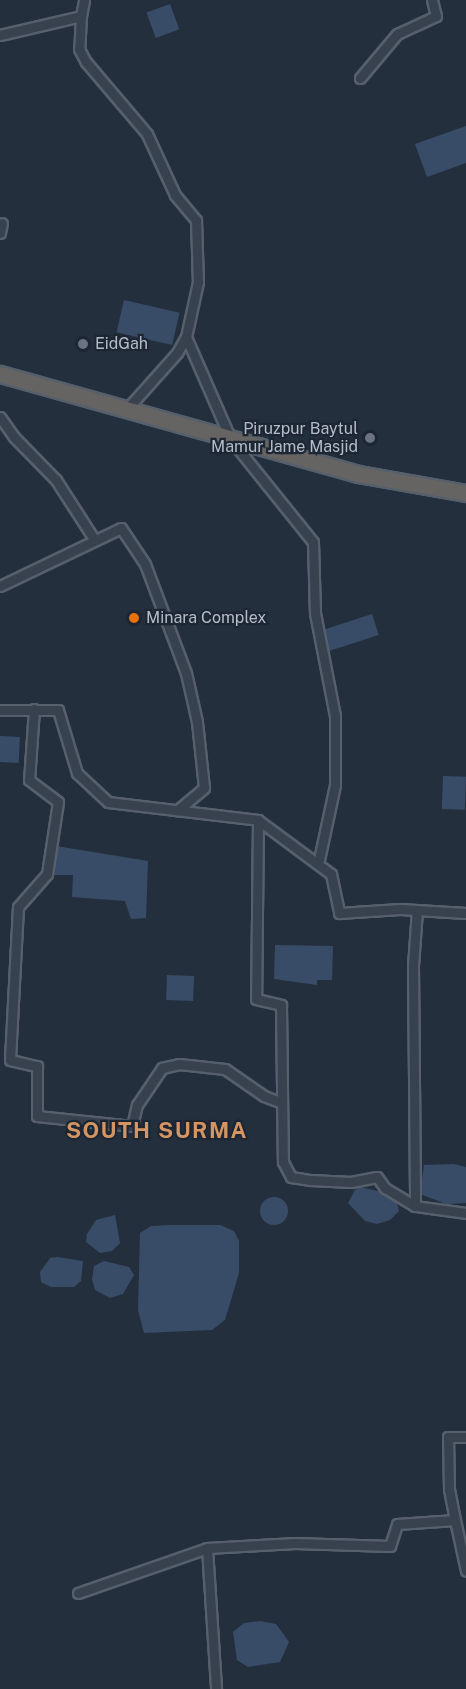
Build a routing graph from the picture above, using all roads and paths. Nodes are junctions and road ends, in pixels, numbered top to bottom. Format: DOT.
graph roads {
  1 [pos="84,0"];
  2 [pos="432,0"];
  3 [pos="81,16"];
  4 [pos="0,35"];
  5 [pos="360,78"];
  6 [pos="186,337"];
  7 [pos="0,374"];
  8 [pos="126,410"];
  9 [pos="0,417"];
  10 [pos="231,440"];
  11 [pos="466,493"];
  12 [pos="94,539"];
  13 [pos="0,586"];
  14 [pos="34,709"];
  15 [pos="0,710"];
  16 [pos="177,811"];
  17 [pos="258,820"];
  18 [pos="318,864"];
  19 [pos="417,910"];
  20 [pos="466,913"];
  21 [pos="10,1060"];
  22 [pos="0,1061"];
  23 [pos="282,1103"];
  24 [pos="415,1206"];
  25 [pos="466,1213"];
  26 [pos="466,1437"];
  27 [pos="455,1520"];
  28 [pos="207,1548"];
  29 [pos="466,1571"];
  30 [pos="78,1593"];
  31 [pos="216,1689"];
  1 -- 3 [label="street"];
  2 -- 5 [label="street"];
  3 -- 4 [label="street"];
  3 -- 6 [label="street"];
  6 -- 8 [label="street"];
  6 -- 10 [label="street"];
  7 -- 8 [label="highway"];
  8 -- 10 [label="highway"];
  9 -- 12 [label="street"];
  10 -- 11 [label="highway"];
  10 -- 18 [label="street"];
  12 -- 13 [label="street"];
  12 -- 16 [label="street"];
  14 -- 15 [label="street"];
  14 -- 16 [label="street"];
  14 -- 21 [label="street"];
  16 -- 17 [label="street"];
  17 -- 18 [label="street"];
  17 -- 23 [label="street"];
  18 -- 19 [label="street"];
  19 -- 20 [label="street"];
  19 -- 24 [label="street"];
  21 -- 22 [label="street"];
  21 -- 23 [label="street"];
  23 -- 24 [label="street"];
  24 -- 25 [label="street"];
  26 -- 27 [label="street"];
  27 -- 28 [label="street"];
  27 -- 29 [label="street"];
  28 -- 30 [label="street"];
  28 -- 31 [label="street"];
}
